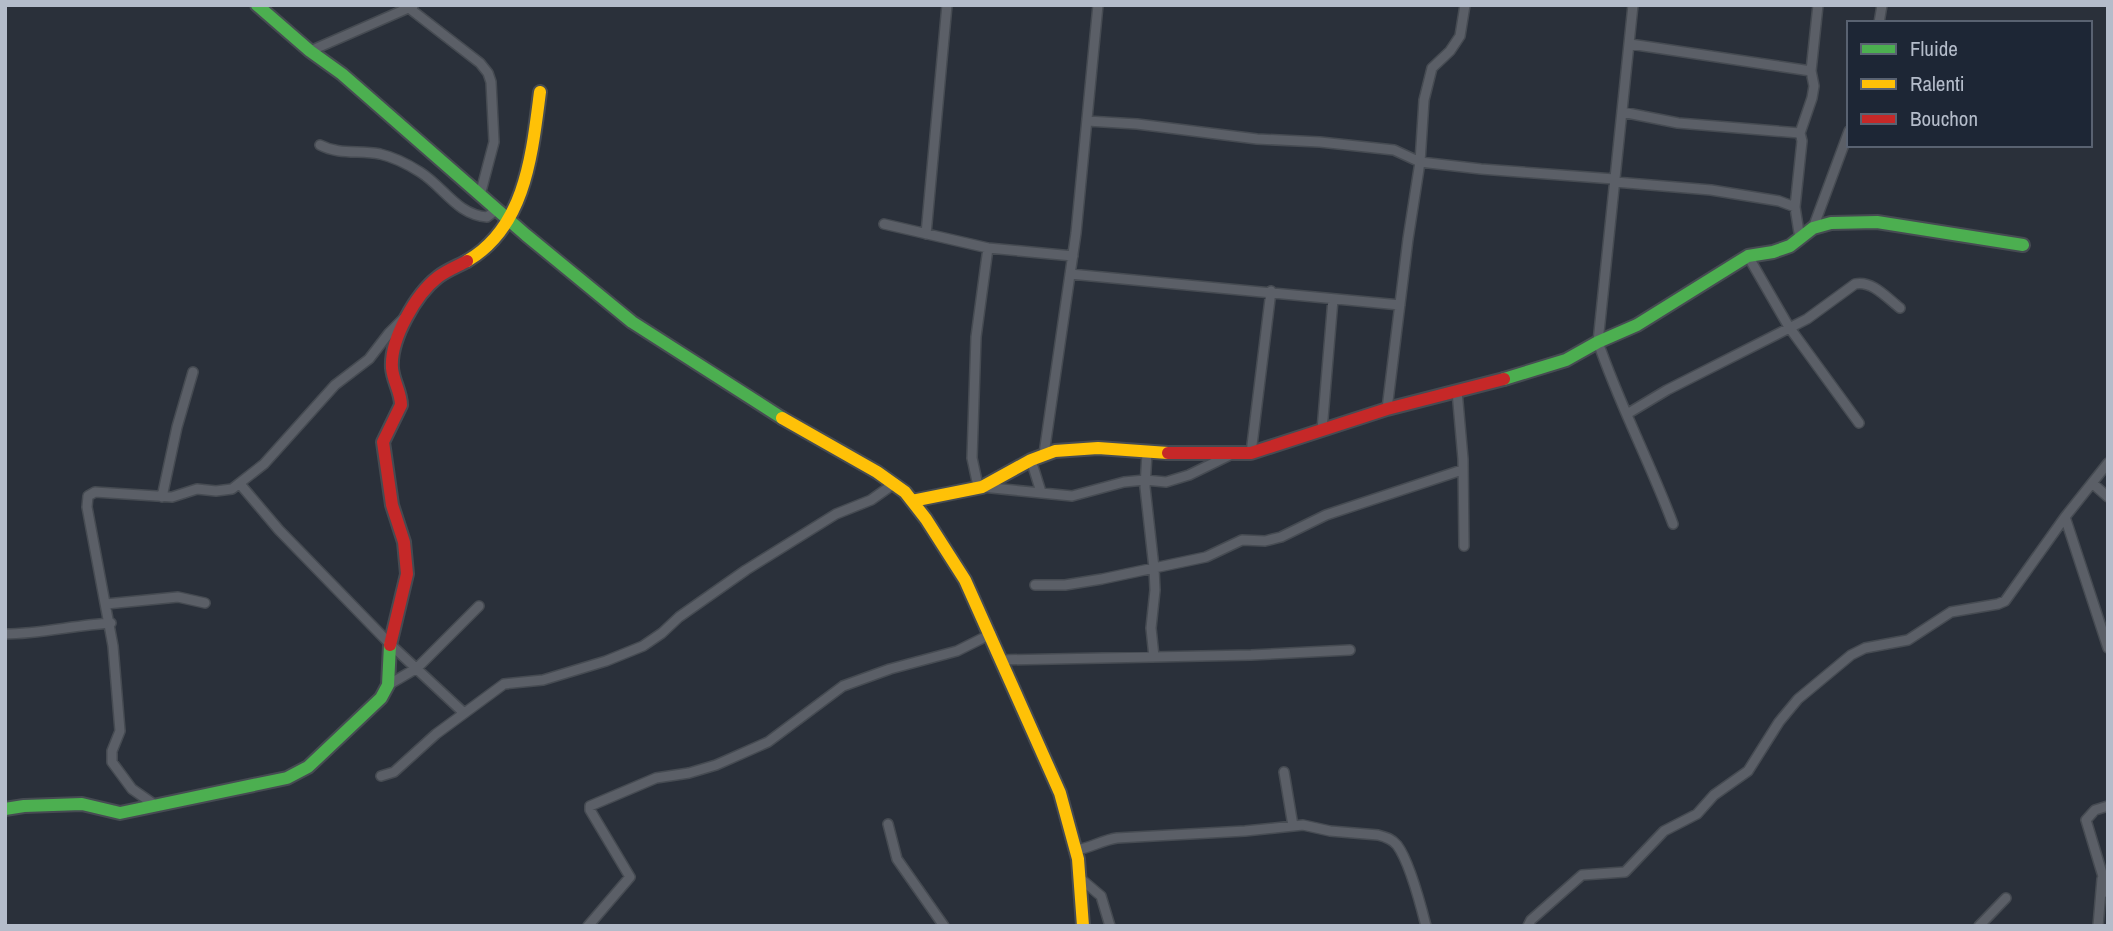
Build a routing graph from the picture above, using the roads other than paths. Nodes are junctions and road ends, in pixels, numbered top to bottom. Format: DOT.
graph roads {
  1 [pos="257,5"];
  2 [pos="947,5"];
  3 [pos="1098,5"];
  4 [pos="1465,5"];
  5 [pos="1633,5"];
  6 [pos="1818,5"];
  7 [pos="412,7"];
  8 [pos="1630,44"];
  9 [pos="310,51"];
  10 [pos="1811,71"];
  11 [pos="540,92"];
  12 [pos="1622,112"];
  13 [pos="1087,121"];
  14 [pos="1800,133"];
  15 [pos="1847,136"];
  16 [pos="320,145"];
  17 [pos="1420,162"];
  18 [pos="1614,181"];
  19 [pos="480,195"];
  20 [pos="1795,207"];
  21 [pos="496,209"];
  22 [pos="508,219"];
  23 [pos="884,224"];
  24 [pos="1813,228"];
  25 [pos="926,234"];
  26 [pos="1800,239"];
  27 [pos="2023,245"];
  28 [pos="988,248"];
  29 [pos="1073,256"];
  30 [pos="1748,256"];
  31 [pos="1070,274"];
  32 [pos="1271,291"];
  33 [pos="1332,299"];
  34 [pos="1400,304"];
  35 [pos="1900,308"];
  36 [pos="407,315"];
  37 [pos="1789,327"];
  38 [pos="1598,342"];
  39 [pos="193,372"];
  40 [pos="1457,391"];
  41 [pos="1387,409"];
  42 [pos="1627,414"];
  43 [pos="1859,423"];
  44 [pos="1322,430"];
  45 [pos="1147,453"];
  46 [pos="1251,453"];
  47 [pos="1044,454"];
  48 [pos="1230,455"];
  49 [pos="1031,460"];
  50 [pos="2108,463"];
  51 [pos="1462,470"];
  52 [pos="1145,480"];
  53 [pos="895,483"];
  54 [pos="2092,483"];
  55 [pos="240,484"];
  56 [pos="980,486"];
  57 [pos="1041,492"];
  58 [pos="162,497"];
  59 [pos="2108,497"];
  60 [pos="912,501"];
  61 [pos="2065,517"];
  62 [pos="1673,524"];
  63 [pos="1464,545"];
  64 [pos="1154,568"];
  65 [pos="1035,585"];
  66 [pos="205,603"];
  67 [pos="106,604"];
  68 [pos="479,606"];
  69 [pos="111,623"];
  70 [pos="5,634"];
  71 [pos="991,634"];
  72 [pos="390,644"];
  73 [pos="2108,648"];
  74 [pos="1350,650"];
  75 [pos="1154,657"];
  76 [pos="999,660"];
  77 [pos="417,668"];
  78 [pos="388,685"];
  79 [pos="464,713"];
  80 [pos="1284,772"];
  81 [pos="381,776"];
  82 [pos="155,805"];
  83 [pos="2108,806"];
  84 [pos="5,809"];
  85 [pos="888,824"];
  86 [pos="1293,826"];
  87 [pos="1076,850"];
  88 [pos="2103,877"];
  89 [pos="1081,879"];
  90 [pos="2108,892"];
  91 [pos="2006,898"];
  92 [pos="588,926"];
  93 [pos="944,926"];
  94 [pos="1083,926"];
  95 [pos="1110,926"];
  96 [pos="1426,926"];
  97 [pos="1528,926"];
  98 [pos="1979,926"];
  99 [pos="2098,926"];
  1 -- 9 [label="street"];
  2 -- 25 [label="street"];
  3 -- 13 [label="street"];
  4 -- 17 [label="street"];
  5 -- 8 [label="street"];
  6 -- 10 [label="street"];
  7 -- 9 [label="street"];
  7 -- 19 [label="street"];
  8 -- 10 [label="street"];
  8 -- 12 [label="street"];
  9 -- 19 [label="street"];
  10 -- 14 [label="street"];
  11 -- 22 [label="street"];
  12 -- 14 [label="street"];
  12 -- 18 [label="street"];
  13 -- 17 [label="street"];
  13 -- 29 [label="street"];
  14 -- 20 [label="street"];
  15 -- 24 [label="street"];
  16 -- 21 [label="street"];
  17 -- 18 [label="street"];
  17 -- 34 [label="street"];
  18 -- 20 [label="street"];
  18 -- 38 [label="street"];
  19 -- 21 [label="street"];
  20 -- 26 [label="street"];
  21 -- 22 [label="street"];
  22 -- 36 [label="street"];
  22 -- 53 [label="street"];
  23 -- 25 [label="street"];
  24 -- 26 [label="street"];
  24 -- 27 [label="street"];
  25 -- 28 [label="street"];
  26 -- 30 [label="street"];
  28 -- 29 [label="street"];
  28 -- 56 [label="street"];
  29 -- 31 [label="street"];
  30 -- 37 [label="street"];
  30 -- 38 [label="street"];
  31 -- 32 [label="street"];
  31 -- 47 [label="street"];
  32 -- 33 [label="street"];
  32 -- 46 [label="street"];
  33 -- 34 [label="street"];
  33 -- 44 [label="street"];
  34 -- 41 [label="street"];
  35 -- 37 [label="street"];
  36 -- 55 [label="street"];
  36 -- 72 [label="street"];
  37 -- 42 [label="street"];
  37 -- 43 [label="street"];
  38 -- 40 [label="street"];
  38 -- 42 [label="street"];
  39 -- 58 [label="street"];
  40 -- 41 [label="street"];
  40 -- 51 [label="street"];
  41 -- 44 [label="street"];
  42 -- 62 [label="street"];
  44 -- 46 [label="street"];
  45 -- 47 [label="street"];
  45 -- 48 [label="street"];
  45 -- 52 [label="street"];
  46 -- 48 [label="street"];
  47 -- 49 [label="street"];
  48 -- 52 [label="street"];
  49 -- 56 [label="street"];
  49 -- 57 [label="street"];
  50 -- 54 [label="street"];
  51 -- 63 [label="street"];
  51 -- 64 [label="street"];
  52 -- 57 [label="street"];
  52 -- 64 [label="street"];
  53 -- 60 [label="street"];
  53 -- 79 [label="street"];
  54 -- 59 [label="street"];
  54 -- 61 [label="street"];
  55 -- 58 [label="street"];
  55 -- 72 [label="street"];
  56 -- 57 [label="street"];
  56 -- 60 [label="street"];
  58 -- 67 [label="street"];
  60 -- 71 [label="street"];
  61 -- 73 [label="street"];
  61 -- 97 [label="street"];
  64 -- 65 [label="street"];
  64 -- 75 [label="street"];
  66 -- 67 [label="street"];
  67 -- 69 [label="street"];
  68 -- 77 [label="street"];
  69 -- 70 [label="street"];
  69 -- 82 [label="street"];
  71 -- 76 [label="street"];
  71 -- 92 [label="street"];
  72 -- 77 [label="street"];
  72 -- 78 [label="street"];
  74 -- 75 [label="street"];
  75 -- 76 [label="street"];
  76 -- 87 [label="street"];
  77 -- 78 [label="street"];
  77 -- 79 [label="street"];
  78 -- 82 [label="street"];
  79 -- 81 [label="street"];
  80 -- 86 [label="street"];
  82 -- 84 [label="street"];
  83 -- 88 [label="street"];
  85 -- 93 [label="street"];
  86 -- 87 [label="street"];
  86 -- 96 [label="street"];
  87 -- 89 [label="street"];
  88 -- 90 [label="street"];
  88 -- 99 [label="street"];
  89 -- 94 [label="street"];
  89 -- 95 [label="street"];
  91 -- 98 [label="street"];
}
